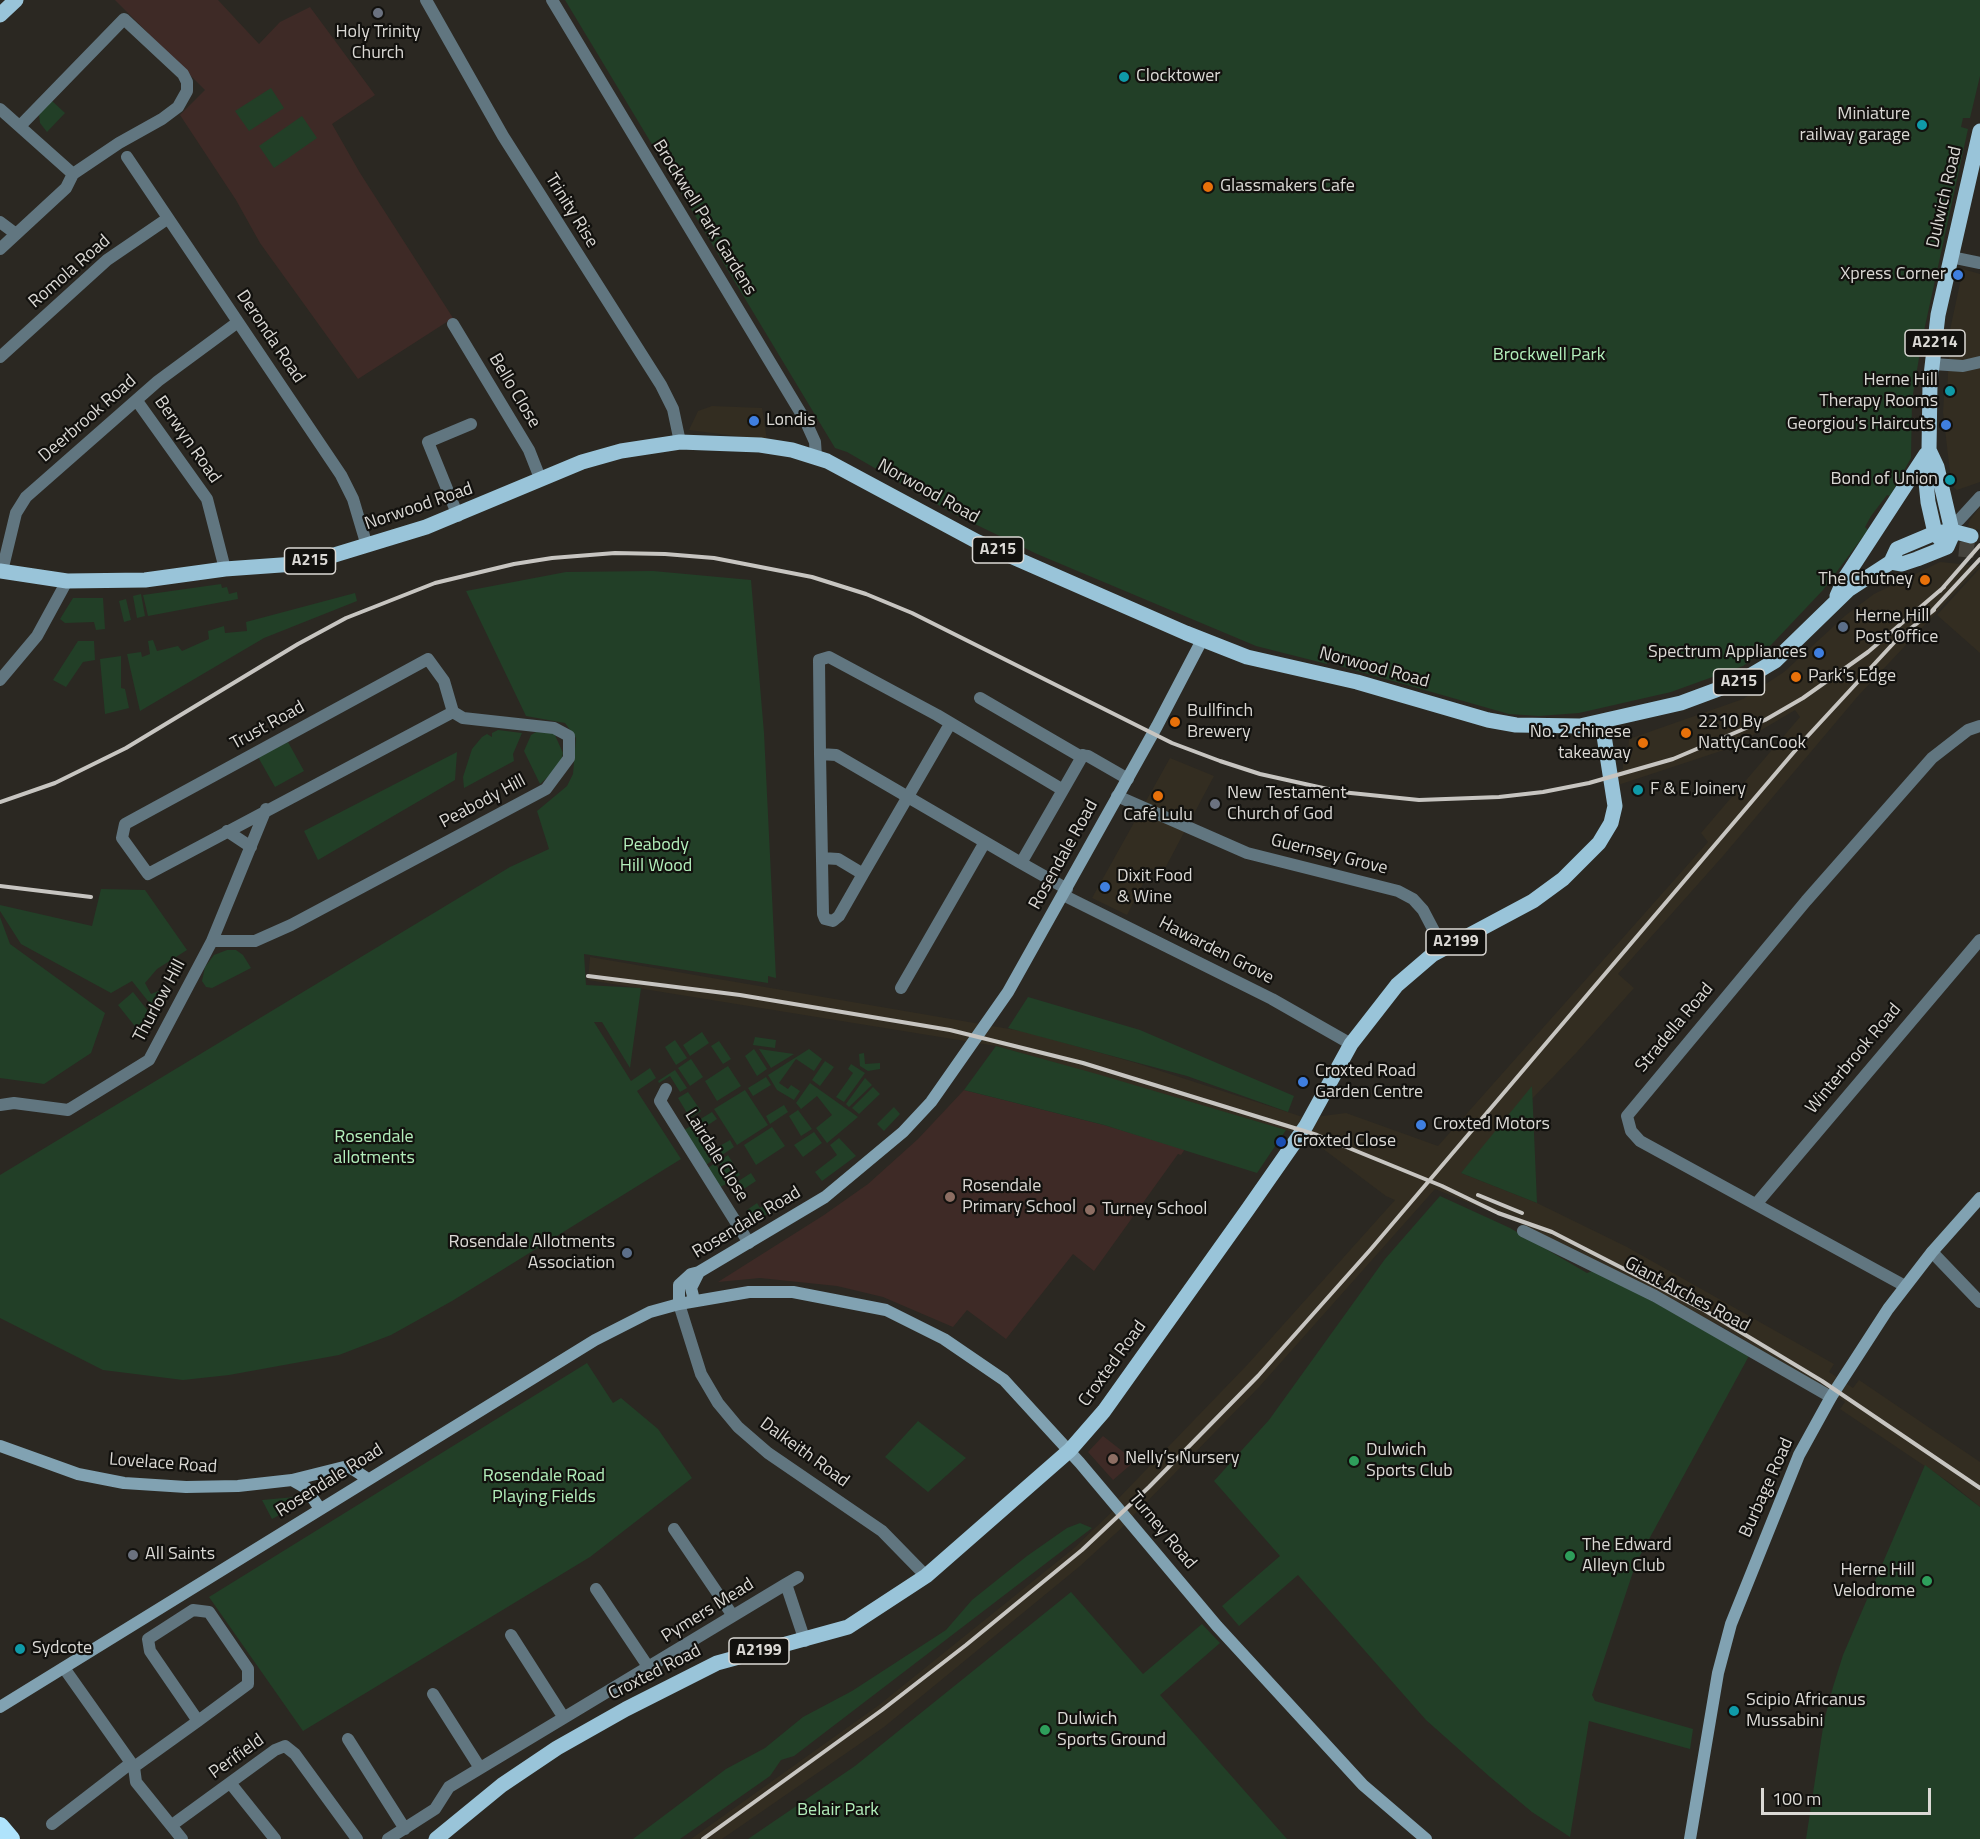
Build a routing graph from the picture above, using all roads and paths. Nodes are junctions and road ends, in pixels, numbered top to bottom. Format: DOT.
graph roads {
  1 [pos="15,0"];
  2 [pos="426,0"];
  3 [pos="552,0"];
  4 [pos="0,15"];
  5 [pos="0,109"];
  6 [pos="20,126"];
  7 [pos="1980,131"];
  8 [pos="128,157"];
  9 [pos="1975,172"];
  10 [pos="74,174"];
  11 [pos="167,219"];
  12 [pos="0,222"];
  13 [pos="16,234"];
  14 [pos="0,249"];
  15 [pos="1951,257"];
  16 [pos="1980,263"];
  17 [pos="238,322"];
  18 [pos="453,324"];
  19 [pos="0,357"];
  20 [pos="1980,362"];
  21 [pos="1933,364"];
  22 [pos="137,400"];
  23 [pos="471,424"];
  24 [pos="680,442"];
  25 [pos="1929,450"];
  26 [pos="816,457"];
  27 [pos="540,478"];
  28 [pos="1980,496"];
  29 [pos="458,516"];
  30 [pos="1956,526"];
  31 [pos="1935,533"];
  32 [pos="1971,536"];
  33 [pos="367,546"];
  34 [pos="1953,548"];
  35 [pos="1891,562"];
  36 [pos="225,569"];
  37 [pos="1,571"];
  38 [pos="67,581"];
  39 [pos="1835,602"];
  40 [pos="1202,640"];
  41 [pos="0,680"];
  42 [pos="980,698"];
  43 [pos="453,712"];
  44 [pos="1602,723"];
  45 [pos="950,724"];
  46 [pos="1980,726"];
  47 [pos="820,754"];
  48 [pos="1083,755"];
  49 [pos="1128,779"];
  50 [pos="1063,790"];
  51 [pos="1117,796"];
  52 [pos="908,797"];
  53 [pos="266,809"];
  54 [pos="227,831"];
  55 [pos="985,842"];
  56 [pos="250,847"];
  57 [pos="822,858"];
  58 [pos="1021,863"];
  59 [pos="863,874"];
  60 [pos="1065,892"];
  61 [pos="1980,940"];
  62 [pos="212,941"];
  63 [pos="1443,948"];
  64 [pos="901,988"];
  65 [pos="1351,1044"];
  66 [pos="666,1089"];
  67 [pos="0,1105"];
  68 [pos="1980,1198"];
  69 [pos="1756,1203"];
  70 [pos="1524,1231"];
  71 [pos="749,1243"];
  72 [pos="1932,1252"];
  73 [pos="699,1272"];
  74 [pos="1905,1286"];
  75 [pos="694,1300"];
  76 [pos="1980,1302"];
  77 [pos="679,1304"];
  78 [pos="1831,1397"];
  79 [pos="0,1446"];
  80 [pos="1070,1450"];
  81 [pos="368,1479"];
  82 [pos="292,1480"];
  83 [pos="320,1509"];
  84 [pos="674,1529"];
  85 [pos="926,1576"];
  86 [pos="798,1577"];
  87 [pos="786,1584"];
  88 [pos="596,1589"];
  89 [pos="733,1616"];
  90 [pos="511,1635"];
  91 [pos="805,1641"];
  92 [pos="64,1668"];
  93 [pos="649,1668"];
  94 [pos="433,1694"];
  95 [pos="0,1707"];
  96 [pos="564,1718"];
  97 [pos="198,1721"];
  98 [pos="348,1738"];
  99 [pos="133,1765"];
  100 [pos="480,1767"];
  101 [pos="231,1784"];
  102 [pos="52,1824"];
  103 [pos="172,1825"];
  104 [pos="0,1826"];
  105 [pos="405,1828"];
  106 [pos="11,1839"];
  107 [pos="182,1839"];
  108 [pos="275,1839"];
  109 [pos="357,1839"];
  110 [pos="388,1839"];
  111 [pos="436,1839"];
  112 [pos="1426,1839"];
  113 [pos="1690,1839"];
  1 -- 4 [label="main road"];
  2 -- 24 [label="street, Trinity Rise"];
  3 -- 26 [label="street, Brockwell Park Gardens"];
  5 -- 6 [label="street"];
  6 -- 10 [label="street"];
  6 -- 10 [label="street"];
  7 -- 9 [label="main road, Dulwich Road / A2214"];
  8 -- 11 [label="street, Deronda Road"];
  9 -- 15 [label="main road, Dulwich Road / A2214"];
  10 -- 13 [label="street"];
  11 -- 17 [label="street, Deronda Road"];
  11 -- 19 [label="street, Romola Road"];
  12 -- 13 [label="street"];
  13 -- 14 [label="street"];
  15 -- 16 [label="street"];
  15 -- 21 [label="main road, Dulwich Road / A2214"];
  17 -- 22 [label="street, Deerbrook Road"];
  17 -- 33 [label="street, Deronda Road"];
  18 -- 27 [label="street, Bello Close"];
  20 -- 21 [label="street"];
  21 -- 25 [label="main road, Dulwich Road / A2214"];
  22 -- 36 [label="street, Berwyn Road"];
  22 -- 37 [label="street, Deerbrook Road"];
  23 -- 29 [label="street"];
  24 -- 26 [label="main road, Norwood Road / A215"];
  24 -- 27 [label="main road, Norwood Road / A215"];
  25 -- 30 [label="main road, Dulwich Road / A2214"];
  25 -- 31 [label="main road, Dulwich Road / A2214"];
  25 -- 39 [label="main road"];
  26 -- 40 [label="main road, Norwood Road / A215"];
  27 -- 29 [label="main road, Norwood Road / A215"];
  28 -- 30 [label="street"];
  29 -- 33 [label="main road, Norwood Road / A215"];
  30 -- 31 [label="main road, Norwood Road / A215"];
  30 -- 32 [label="main road, A215"];
  30 -- 34 [label="main road"];
  31 -- 34 [label="main road, Dulwich Road / A2214"];
  31 -- 35 [label="main road, Norwood Road / A215"];
  33 -- 36 [label="main road, Norwood Road / A215"];
  34 -- 35 [label="main road, Norwood Road / A215"];
  35 -- 39 [label="main road, Norwood Road / A215"];
  36 -- 38 [label="main road, Norwood Road / A215"];
  37 -- 38 [label="main road, Norwood Road / A215"];
  38 -- 41 [label="street"];
  39 -- 44 [label="main road, Norwood Road / A215"];
  40 -- 44 [label="main road, Norwood Road / A215"];
  40 -- 49 [label="street, Rosendale Road"];
  42 -- 48 [label="street"];
  43 -- 53 [label="street"];
  43 -- 54 [label="street, Trust Road"];
  43 -- 62 [label="street, Peabody Hill"];
  44 -- 63 [label="main road, Croxted Road / A2199"];
  45 -- 47 [label="street"];
  45 -- 50 [label="street"];
  45 -- 52 [label="street"];
  46 -- 69 [label="street, Stradella Road"];
  47 -- 52 [label="street, Hawarden Grove"];
  47 -- 57 [label="street"];
  48 -- 49 [label="street"];
  48 -- 50 [label="street"];
  49 -- 51 [label="street, Rosendale Road"];
  50 -- 58 [label="street"];
  51 -- 60 [label="street, Rosendale Road"];
  51 -- 63 [label="street, Guernsey Grove"];
  52 -- 55 [label="street, Hawarden Grove"];
  52 -- 59 [label="street"];
  53 -- 54 [label="street"];
  53 -- 56 [label="street"];
  54 -- 56 [label="street"];
  55 -- 58 [label="street, Hawarden Grove"];
  55 -- 64 [label="street"];
  56 -- 62 [label="street"];
  57 -- 59 [label="street"];
  57 -- 59 [label="street"];
  58 -- 60 [label="street, Hawarden Grove"];
  60 -- 65 [label="street, Hawarden Grove"];
  60 -- 71 [label="street, Rosendale Road"];
  61 -- 69 [label="street, Winterbrook Road"];
  62 -- 67 [label="street, Thurlow Hill"];
  63 -- 65 [label="main road, Croxted Road / A2199"];
  65 -- 80 [label="main road, Croxted Road / A2199"];
  66 -- 71 [label="street, Lairdale Close"];
  68 -- 72 [label="street, Burbage Road"];
  69 -- 74 [label="street, Stradella Road"];
  70 -- 78 [label="street, Giant Arches Road"];
  71 -- 73 [label="street, Rosendale Road"];
  72 -- 74 [label="street, Burbage Road"];
  72 -- 76 [label="street"];
  73 -- 75 [label="street, Rosendale Road"];
  73 -- 77 [label="street"];
  74 -- 78 [label="street, Burbage Road"];
  75 -- 77 [label="street, Rosendale Road"];
  75 -- 80 [label="street, Turney Road"];
  77 -- 81 [label="street, Rosendale Road"];
  77 -- 85 [label="street, Dalkeith Road"];
  78 -- 113 [label="street, Burbage Road"];
  79 -- 82 [label="street, Lovelace Road"];
  80 -- 85 [label="main road, Croxted Road / A2199"];
  80 -- 112 [label="street, Turney Road"];
  81 -- 82 [label="street, Lovelace Road"];
  81 -- 83 [label="street, Rosendale Road"];
  82 -- 83 [label="street"];
  83 -- 92 [label="street, Rosendale Road"];
  84 -- 89 [label="street"];
  85 -- 91 [label="main road, Croxted Road / A2199"];
  86 -- 87 [label="street, Pymers Mead"];
  87 -- 89 [label="street, Pymers Mead"];
  87 -- 91 [label="street"];
  88 -- 93 [label="street"];
  89 -- 93 [label="street, Pymers Mead"];
  90 -- 96 [label="street"];
  91 -- 111 [label="main road, Croxted Road / A2199"];
  92 -- 95 [label="street, Rosendale Road"];
  92 -- 99 [label="street"];
  93 -- 96 [label="street, Pymers Mead"];
  94 -- 100 [label="street"];
  96 -- 100 [label="street, Pymers Mead"];
  97 -- 97 [label="street"];
  97 -- 99 [label="street"];
  98 -- 105 [label="street"];
  99 -- 102 [label="street"];
  99 -- 103 [label="street"];
  100 -- 105 [label="street, Pymers Mead"];
  101 -- 103 [label="street, Perifield"];
  101 -- 108 [label="street"];
  101 -- 109 [label="street, Perifield"];
  103 -- 107 [label="street"];
  104 -- 106 [label="highway"];
  105 -- 110 [label="street, Pymers Mead"];
}
